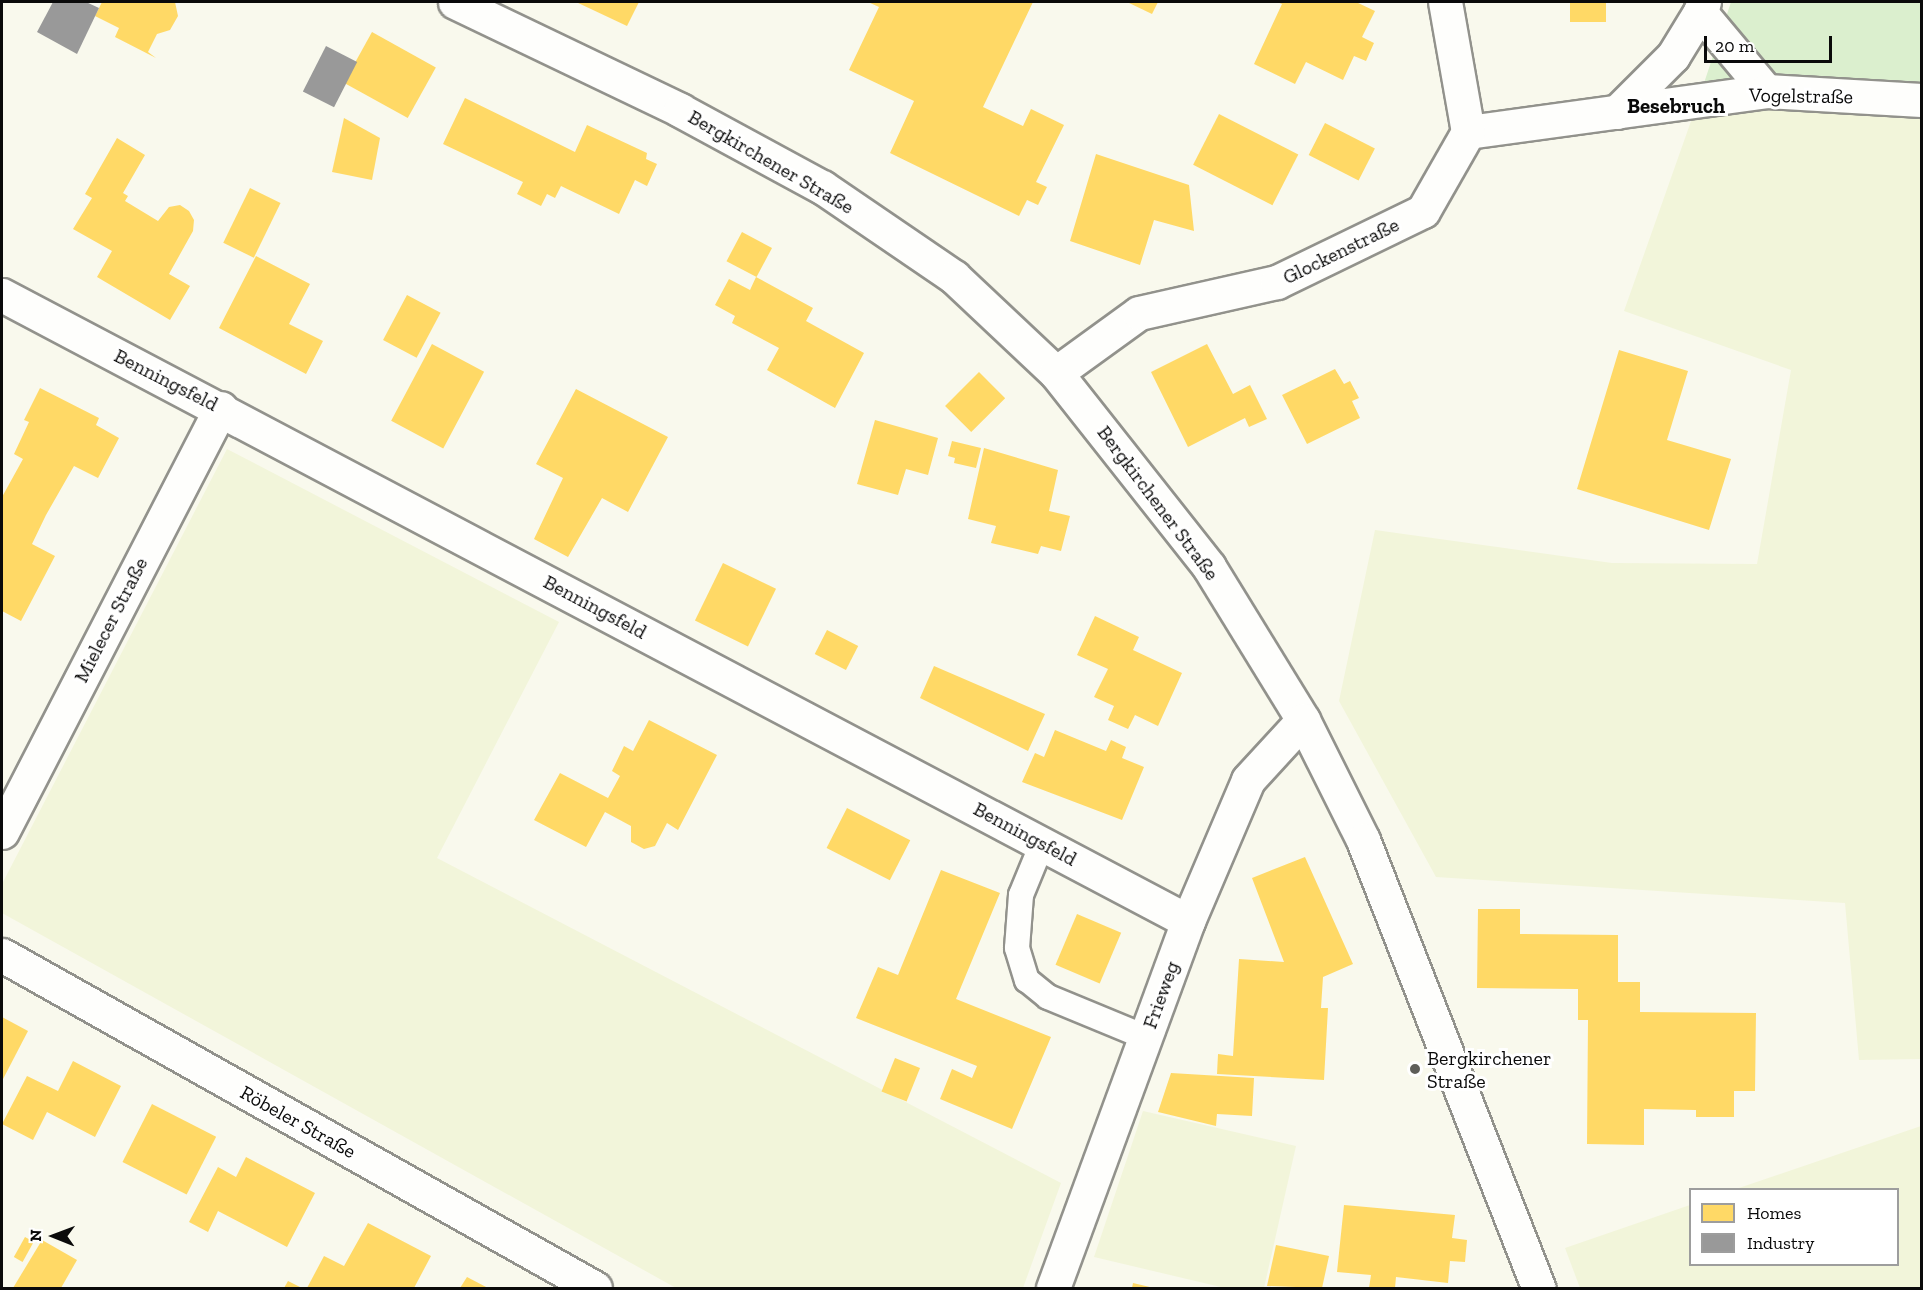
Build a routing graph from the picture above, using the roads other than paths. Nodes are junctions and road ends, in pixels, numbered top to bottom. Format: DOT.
graph roads {
  1 [pos="455,2"];
  2 [pos="1445,2"];
  3 [pos="1702,7"];
  4 [pos="1766,91"];
  5 [pos="1922,100"];
  6 [pos="1617,112"];
  7 [pos="1468,132"];
  8 [pos="2,295"];
  9 [pos="1056,373"];
  10 [pos="221,408"];
  11 [pos="1303,720"];
  12 [pos="2,832"];
  13 [pos="1042,844"];
  14 [pos="1188,921"];
  15 [pos="2,955"];
  16 [pos="1145,1037"];
  17 [pos="595,1288"];
  18 [pos="1053,1288"];
  19 [pos="1539,1288"];
  1 -- 9 [label="street, Bergkirchener Straße"];
  2 -- 7 [label="street"];
  3 -- 4 [label="street"];
  3 -- 6 [label="street"];
  4 -- 5 [label="street, Vogelstraße"];
  4 -- 6 [label="street, Vogelstraße"];
  6 -- 7 [label="street, Vogelstraße"];
  7 -- 9 [label="street, Glockenstraße"];
  8 -- 10 [label="street, Benningsfeld"];
  9 -- 11 [label="street, Bergkirchener Straße"];
  10 -- 12 [label="street, Mielecer Straße"];
  10 -- 13 [label="street, Benningsfeld"];
  11 -- 14 [label="street, Frieweg"];
  11 -- 19 [label="street, Bergkirchener Straße"];
  13 -- 14 [label="street, Benningsfeld"];
  13 -- 16 [label="lane"];
  14 -- 16 [label="street, Frieweg"];
  15 -- 17 [label="street, Röbeler Straße"];
  16 -- 18 [label="street, Frieweg"];
}
